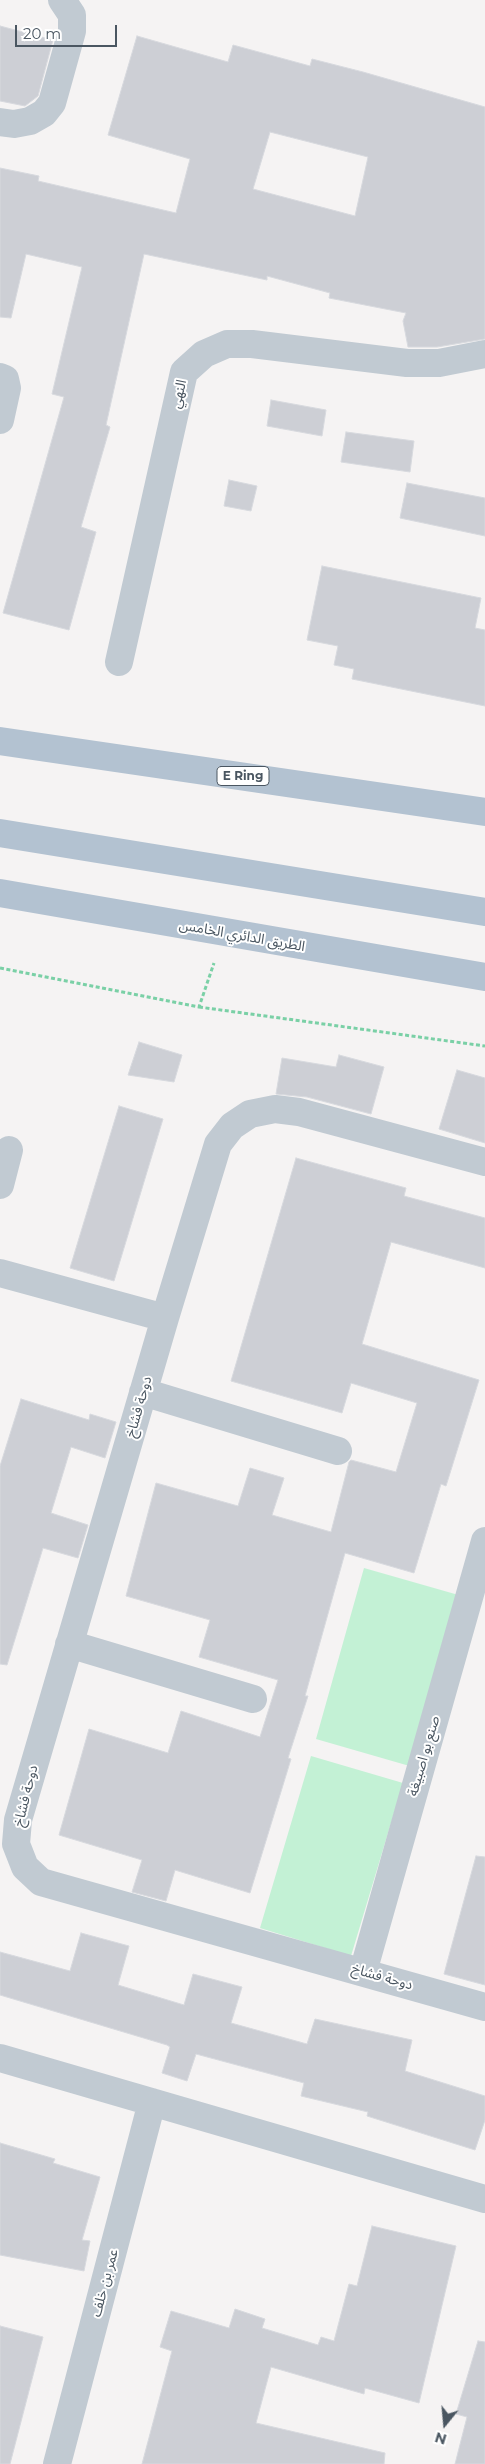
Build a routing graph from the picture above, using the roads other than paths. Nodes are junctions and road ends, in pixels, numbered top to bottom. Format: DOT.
graph roads {
  1 [pos="62,0"];
  2 [pos="0,122"];
  3 [pos="485,354"];
  4 [pos="0,377"];
  5 [pos="0,420"];
  6 [pos="120,662"];
  7 [pos="0,741"];
  8 [pos="485,812"];
  9 [pos="0,833"];
  10 [pos="0,893"];
  11 [pos="485,912"];
  12 [pos="485,977"];
  13 [pos="9,1150"];
  14 [pos="485,1162"];
  15 [pos="0,1185"];
  16 [pos="0,1273"];
  17 [pos="164,1318"];
  18 [pos="143,1392"];
  19 [pos="338,1451"];
  20 [pos="485,1541"];
  21 [pos="69,1644"];
  22 [pos="253,1699"];
  23 [pos="363,1972"];
  24 [pos="485,2007"];
  25 [pos="0,2058"];
  26 [pos="152,2102"];
  27 [pos="485,2199"];
  28 [pos="57,2464"];
  1 -- 2 [label="street"];
  3 -- 6 [label="street, النهي"];
  4 -- 5 [label="street"];
  7 -- 8 [label="main road, E Ring"];
  9 -- 11 [label="main road"];
  10 -- 12 [label="main road, الطريق الدائري الخامس"];
  13 -- 15 [label="street"];
  14 -- 17 [label="street, دوحة فشاخ"];
  16 -- 17 [label="street"];
  17 -- 18 [label="street, دوحة فشاخ"];
  18 -- 19 [label="street"];
  18 -- 21 [label="street, دوحة فشاخ"];
  20 -- 23 [label="street, صنع بو اصبيغة"];
  21 -- 22 [label="street"];
  21 -- 23 [label="street, دوحة فشاخ"];
  23 -- 24 [label="street, دوحة فشاخ"];
  25 -- 26 [label="street"];
  26 -- 27 [label="street"];
  26 -- 28 [label="street, عمر بن خلف"];
}
